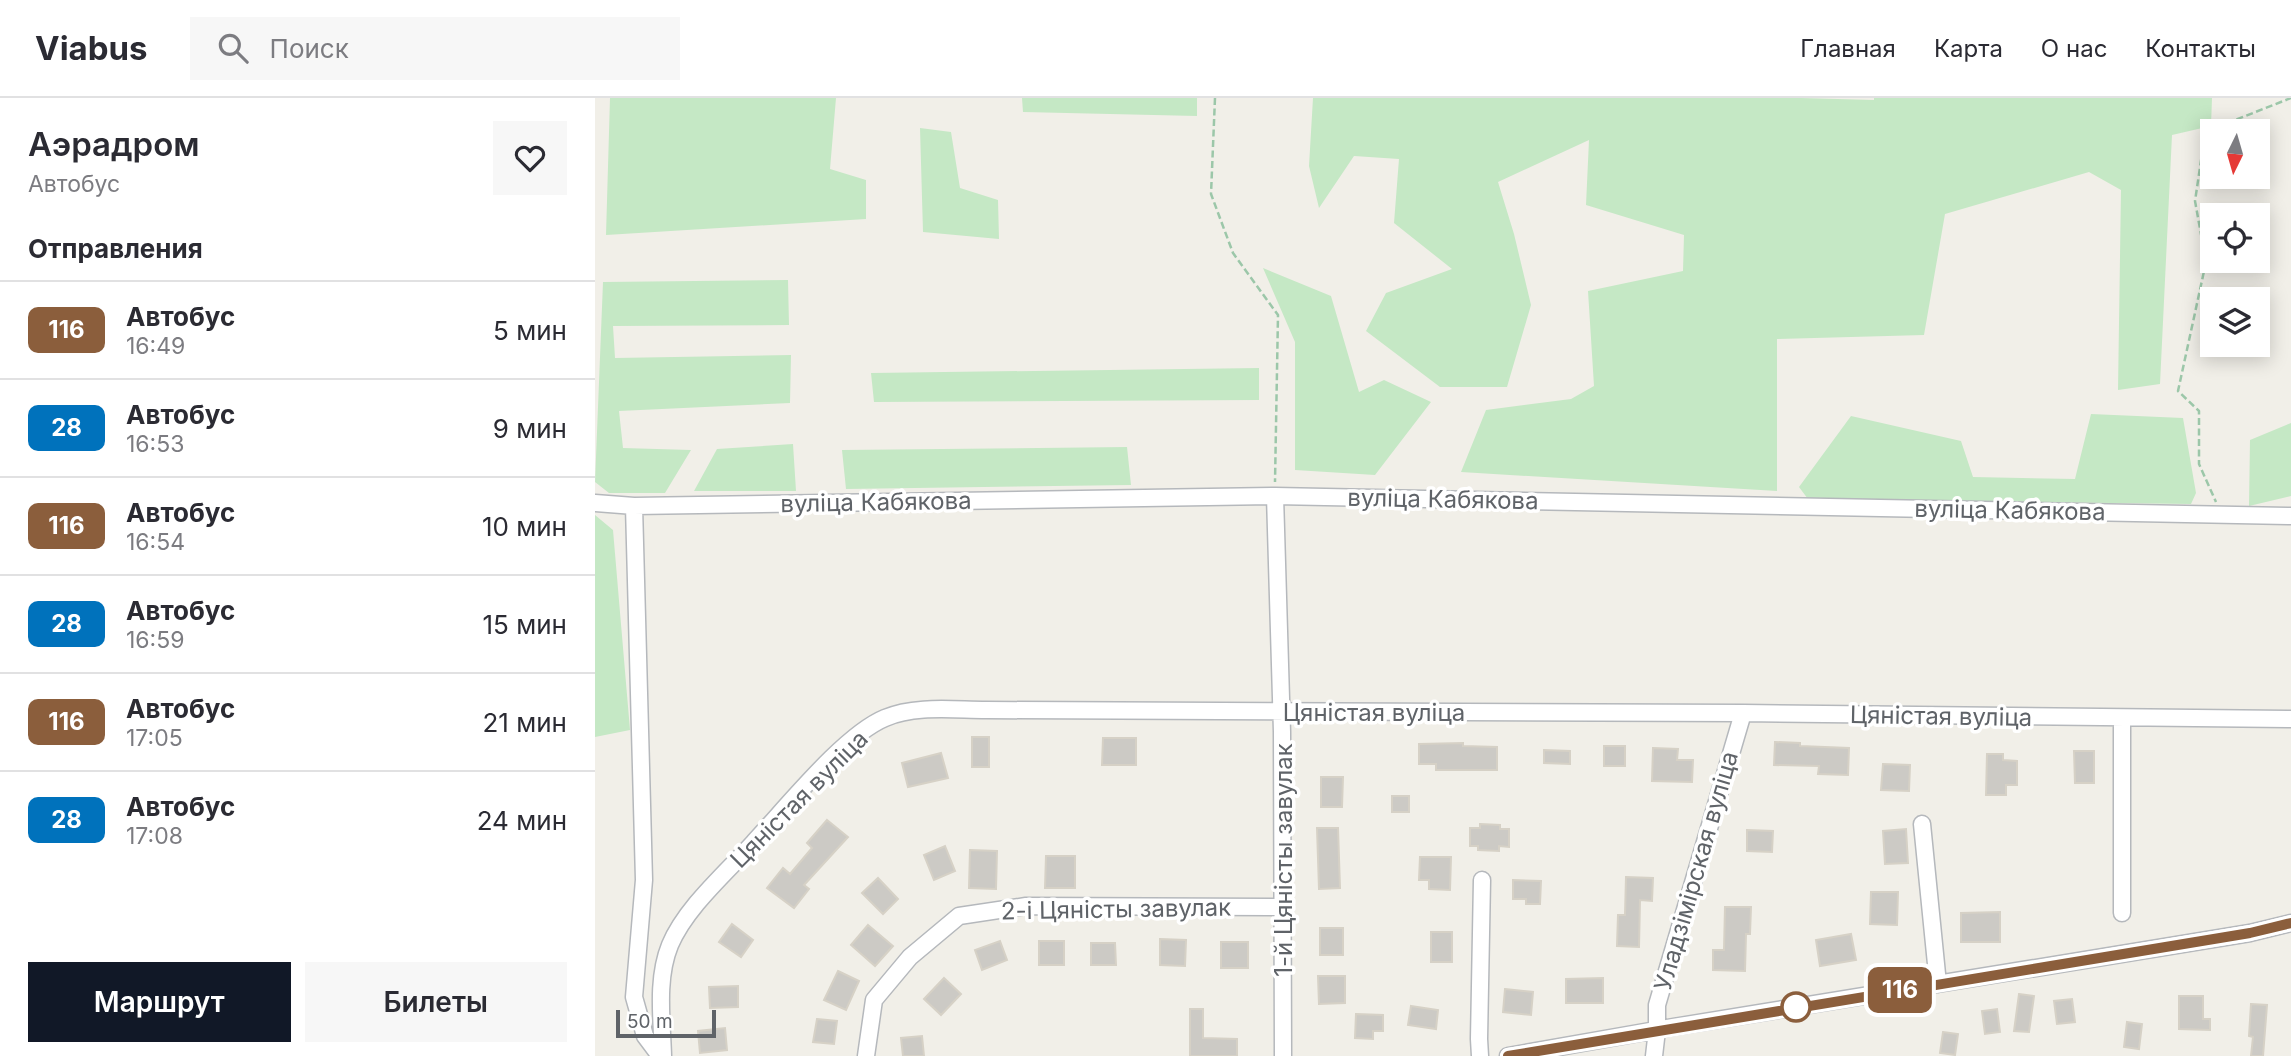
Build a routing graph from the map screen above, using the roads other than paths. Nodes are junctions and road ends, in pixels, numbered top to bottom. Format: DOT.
graph roads {
  1 [pos="1275,495"];
  2 [pos="595,503"];
  3 [pos="634,506"];
  4 [pos="2291,516"];
  5 [pos="1282,712"];
  6 [pos="1743,713"];
  7 [pos="2122,718"];
  8 [pos="2291,719"];
  9 [pos="1922,824"];
  10 [pos="1482,880"];
  11 [pos="1283,906"];
  12 [pos="2122,913"];
  13 [pos="2291,923"];
  14 [pos="1938,984"];
  15 [pos="1657,1030"];
  16 [pos="662,1056"];
  17 [pos="866,1056"];
  18 [pos="1283,1056"];
  19 [pos="1480,1056"];
  20 [pos="1508,1056"];
  21 [pos="1654,1056"];
  1 -- 3 [label="street, вуліца Кабякова"];
  1 -- 4 [label="street, вуліца Кабякова"];
  1 -- 5 [label="street, 1-й Цяністы завулак"];
  2 -- 3 [label="street, вуліца Кабякова"];
  3 -- 16 [label="street"];
  5 -- 6 [label="street, Цяністая вуліца"];
  5 -- 11 [label="street, 1-й Цяністы завулак"];
  5 -- 16 [label="street, Цяністая вуліца"];
  6 -- 7 [label="street, Цяністая вуліца"];
  6 -- 15 [label="street, Уладзімірская вуліца"];
  7 -- 8 [label="street, Цяністая вуліца"];
  7 -- 12 [label="street"];
  9 -- 14 [label="street"];
  10 -- 19 [label="street"];
  11 -- 17 [label="street, 2-і Цяністы завулак"];
  11 -- 18 [label="street, 1-й Цяністы завулак"];
  13 -- 14 [label="street"];
  14 -- 15 [label="street"];
  15 -- 20 [label="street"];
  15 -- 21 [label="street, Уладзімірская вуліца"];
}
